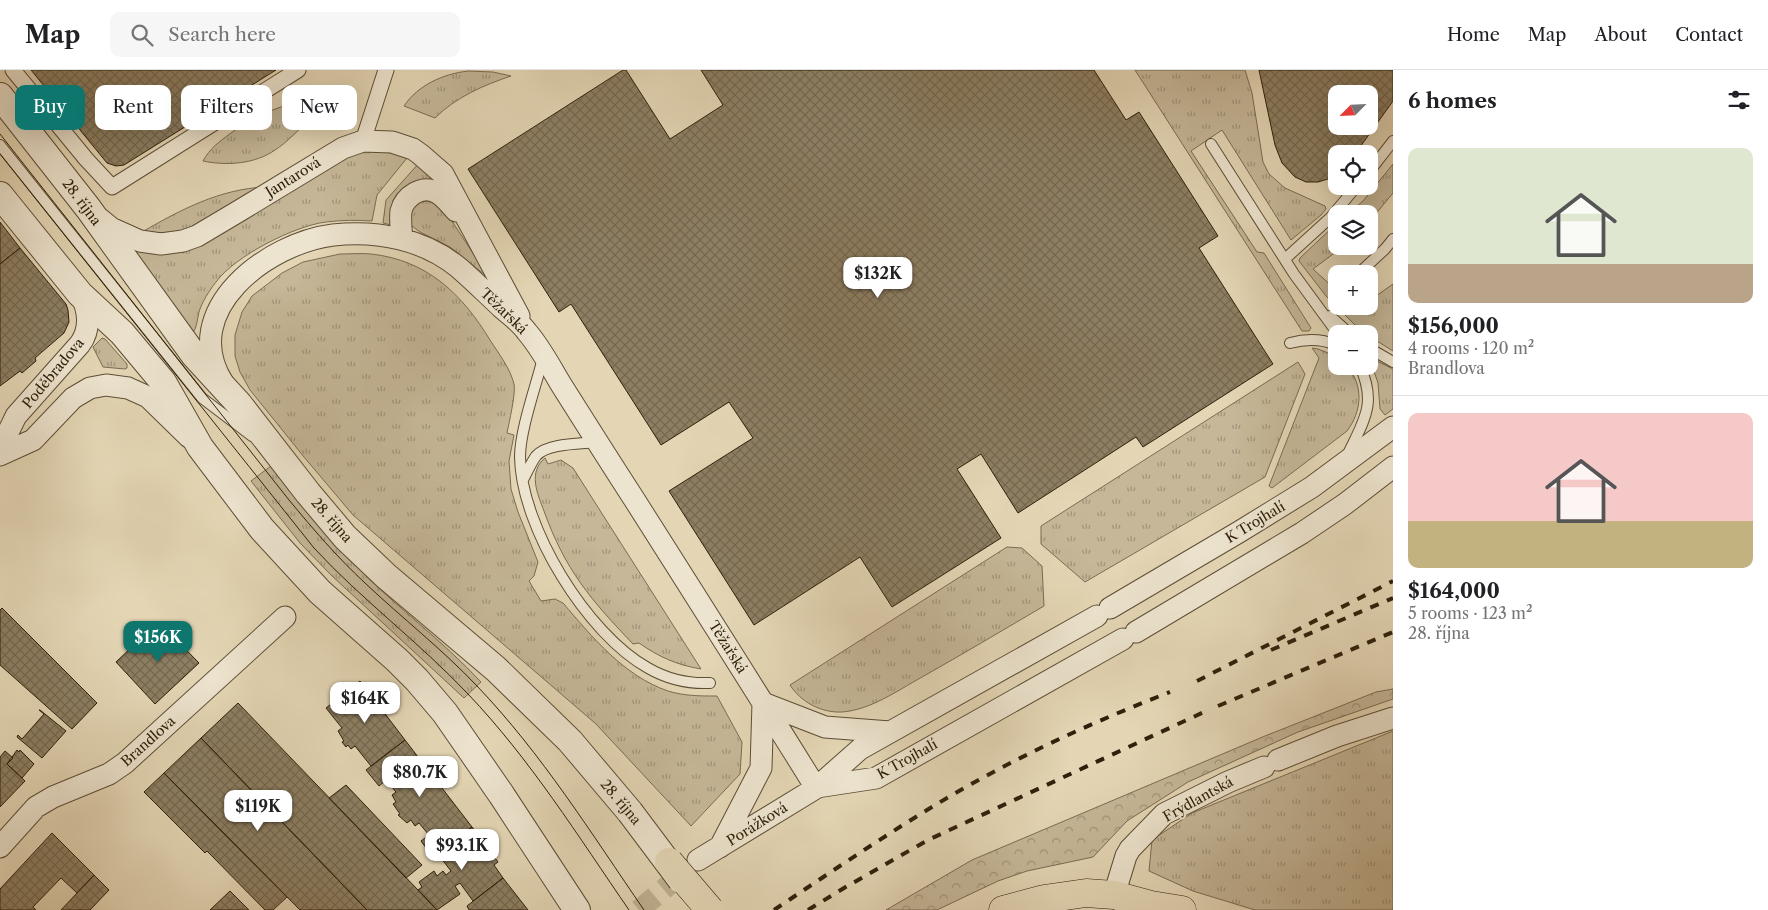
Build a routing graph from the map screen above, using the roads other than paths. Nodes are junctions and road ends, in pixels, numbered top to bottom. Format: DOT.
graph roads {
  1 [pos="13,70"];
  2 [pos="298,70"];
  3 [pos="386,70"];
  4 [pos="0,96"];
  5 [pos="1393,140"];
  6 [pos="363,141"];
  7 [pos="1211,144"];
  8 [pos="0,145"];
  9 [pos="1378,160"];
  10 [pos="0,195"];
  11 [pos="1349,195"];
  12 [pos="88,208"];
  13 [pos="472,230"];
  14 [pos="402,238"];
  15 [pos="1393,239"];
  16 [pos="1285,259"];
  17 [pos="1368,265"];
  18 [pos="80,294"];
  19 [pos="1312,299"];
  20 [pos="137,316"];
  21 [pos="1331,325"];
  22 [pos="1340,325"];
  23 [pos="527,331"];
  24 [pos="1328,342"];
  25 [pos="1290,343"];
  26 [pos="1378,353"];
  27 [pos="544,357"];
  28 [pos="1393,362"];
  29 [pos="1364,375"];
  30 [pos="170,392"];
  31 [pos="239,404"];
  32 [pos="1393,426"];
  33 [pos="597,442"];
  34 [pos="200,447"];
  35 [pos="0,449"];
  36 [pos="0,455"];
  37 [pos="279,456"];
  38 [pos="1343,465"];
  39 [pos="1393,467"];
  40 [pos="523,480"];
  41 [pos="285,617"];
  42 [pos="710,683"];
  43 [pos="763,703"];
  44 [pos="1393,718"];
  45 [pos="890,732"];
  46 [pos="816,788"];
  47 [pos="0,847"];
  48 [pos="720,847"];
  49 [pos="698,860"];
  50 [pos="669,862"];
  51 [pos="1114,895"];
  52 [pos="1154,907"];
  53 [pos="577,910"];
  54 [pos="701,910"];
  55 [pos="710,910"];
  56 [pos="1003,910"];
  57 [pos="1182,910"];
  1 -- 2 [label="street"];
  3 -- 6 [label="street"];
  4 -- 12 [label="street, 28. října"];
  5 -- 9 [label="lane"];
  6 -- 12 [label="street, Jantarová"];
  6 -- 13 [label="street, Jantarová"];
  7 -- 16 [label="lane"];
  8 -- 20 [label="lane"];
  10 -- 18 [label="street"];
  11 -- 16 [label="lane"];
  12 -- 31 [label="street, 28. října"];
  13 -- 14 [label="street, Jantarová"];
  13 -- 23 [label="street, Jantarová"];
  14 -- 23 [label="street, Těžařská"];
  14 -- 31 [label="street, Těžařská"];
  15 -- 17 [label="lane"];
  16 -- 19 [label="lane"];
  18 -- 30 [label="street"];
  18 -- 35 [label="street, Poděbradova"];
  19 -- 21 [label="lane"];
  19 -- 22 [label="lane"];
  20 -- 30 [label="lane"];
  20 -- 37 [label="lane"];
  23 -- 27 [label="street, Těžařská"];
  24 -- 25 [label="lane"];
  26 -- 28 [label="lane"];
  27 -- 33 [label="street, Těžařská"];
  27 -- 40 [label="lane"];
  29 -- 38 [label="lane"];
  30 -- 34 [label="street"];
  31 -- 37 [label="street, 28. října"];
  32 -- 38 [label="street, K Trojhalí"];
  33 -- 40 [label="lane"];
  33 -- 43 [label="street, Těžařská"];
  34 -- 36 [label="street, Poděbradova"];
  34 -- 53 [label="street"];
  37 -- 50 [label="street, 28. října, bridge"];
  38 -- 45 [label="street, K Trojhalí"];
  39 -- 46 [label="street, K Trojhalí"];
  40 -- 42 [label="lane"];
  41 -- 47 [label="street, Brandlova"];
  43 -- 45 [label="street"];
  43 -- 46 [label="street, Těžařská"];
  43 -- 48 [label="street"];
  44 -- 51 [label="street, Frýdlantská"];
  45 -- 46 [label="street, K Trojhalí"];
  46 -- 48 [label="street, Porážková"];
  48 -- 49 [label="street, Porážková"];
  50 -- 54 [label="street, 28. října, bridge"];
  50 -- 55 [label="highway, bridge"];
  51 -- 52 [label="highway"];
  51 -- 56 [label="highway"];
  52 -- 57 [label="highway"];
}
